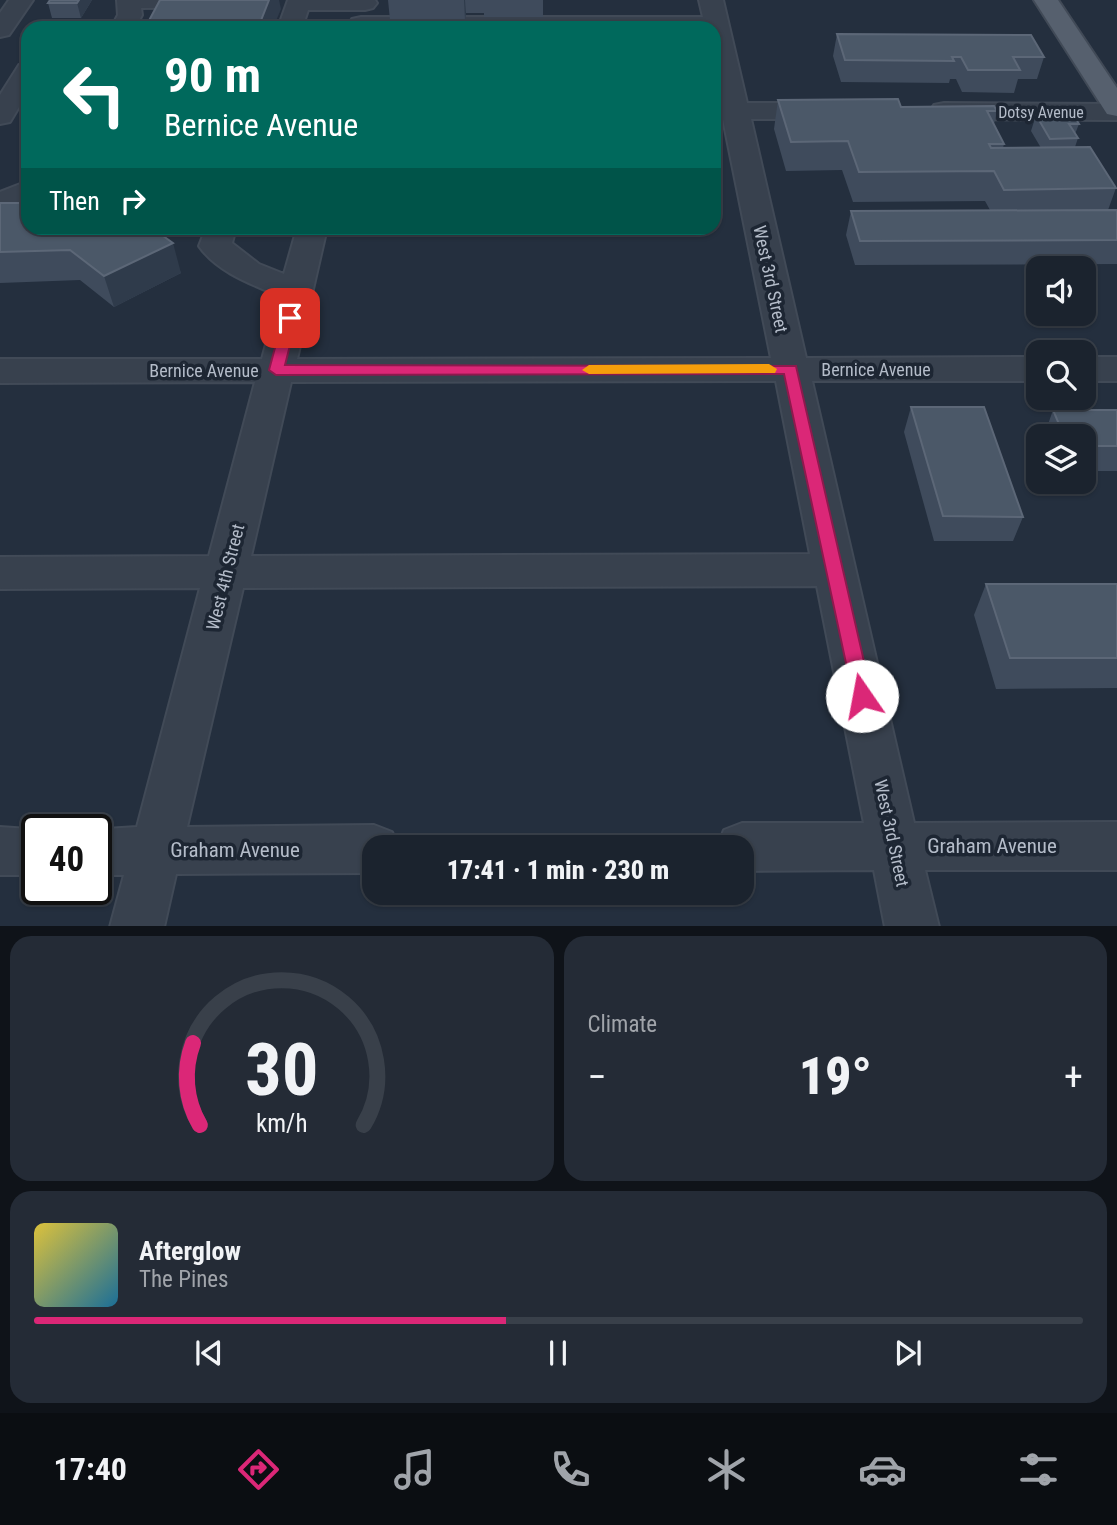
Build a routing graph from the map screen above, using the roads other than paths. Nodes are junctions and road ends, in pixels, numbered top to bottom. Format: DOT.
graph roads {
  1 [pos="22,0"];
  2 [pos="260,0"];
  3 [pos="1046,0"];
  4 [pos="295,2"];
  5 [pos="568,12"];
  6 [pos="639,12"];
  7 [pos="714,12"];
  8 [pos="363,14"];
  9 [pos="127,21"];
  10 [pos="291,21"];
  11 [pos="1,26"];
  12 [pos="721,81"];
  13 [pos="21,86"];
  14 [pos="1117,110"];
  15 [pos="724,111"];
  16 [pos="858,111"];
  17 [pos="912,111"];
  18 [pos="8,113"];
  19 [pos="21,194"];
  20 [pos="0,201"];
  21 [pos="219,235"];
  22 [pos="310,235"];
  23 [pos="296,291"];
  24 [pos="791,369"];
  25 [pos="1026,369"];
  26 [pos="1096,369"];
  27 [pos="1117,369"];
  28 [pos="276,370"];
  29 [pos="0,371"];
  30 [pos="835,570"];
  31 [pos="226,571"];
  32 [pos="0,573"];
  33 [pos="895,846"];
  34 [pos="1117,846"];
  35 [pos="754,847"];
  36 [pos="362,849"];
  37 [pos="112,850"];
  38 [pos="156,850"];
  39 [pos="0,851"];
  40 [pos="21,851"];
  41 [pos="137,926"];
  42 [pos="912,926"];
  1 -- 11 [label="street"];
  2 -- 9 [label="street"];
  3 -- 14 [label="main road"];
  4 -- 8 [label="street"];
  4 -- 10 [label="street"];
  5 -- 6 [label="street"];
  5 -- 8 [label="street"];
  6 -- 7 [label="street"];
  12 -- 15 [label="street, West 3rd Street"];
  13 -- 18 [label="street"];
  14 -- 17 [label="street, Dotsy Avenue"];
  15 -- 16 [label="street"];
  15 -- 24 [label="street, West 3rd Street"];
  19 -- 20 [label="street"];
  21 -- 23 [label="street"];
  22 -- 23 [label="street, West 4th Street"];
  23 -- 28 [label="street, West 4th Street"];
  24 -- 25 [label="street, Bernice Avenue"];
  24 -- 28 [label="street, Bernice Avenue"];
  24 -- 30 [label="street, West 3rd Street"];
  26 -- 27 [label="street"];
  28 -- 29 [label="street, Bernice Avenue"];
  28 -- 31 [label="street, West 4th Street"];
  30 -- 31 [label="street"];
  30 -- 33 [label="street, West 3rd Street"];
  31 -- 32 [label="street"];
  31 -- 38 [label="street, West 4th Street"];
  33 -- 34 [label="street, Graham Avenue"];
  33 -- 35 [label="street, Graham Avenue"];
  33 -- 42 [label="street, West 3rd Street"];
  36 -- 38 [label="street, Graham Avenue"];
  37 -- 38 [label="street, Graham Avenue"];
  38 -- 41 [label="street, West 4th Street"];
  39 -- 40 [label="street"];
}
